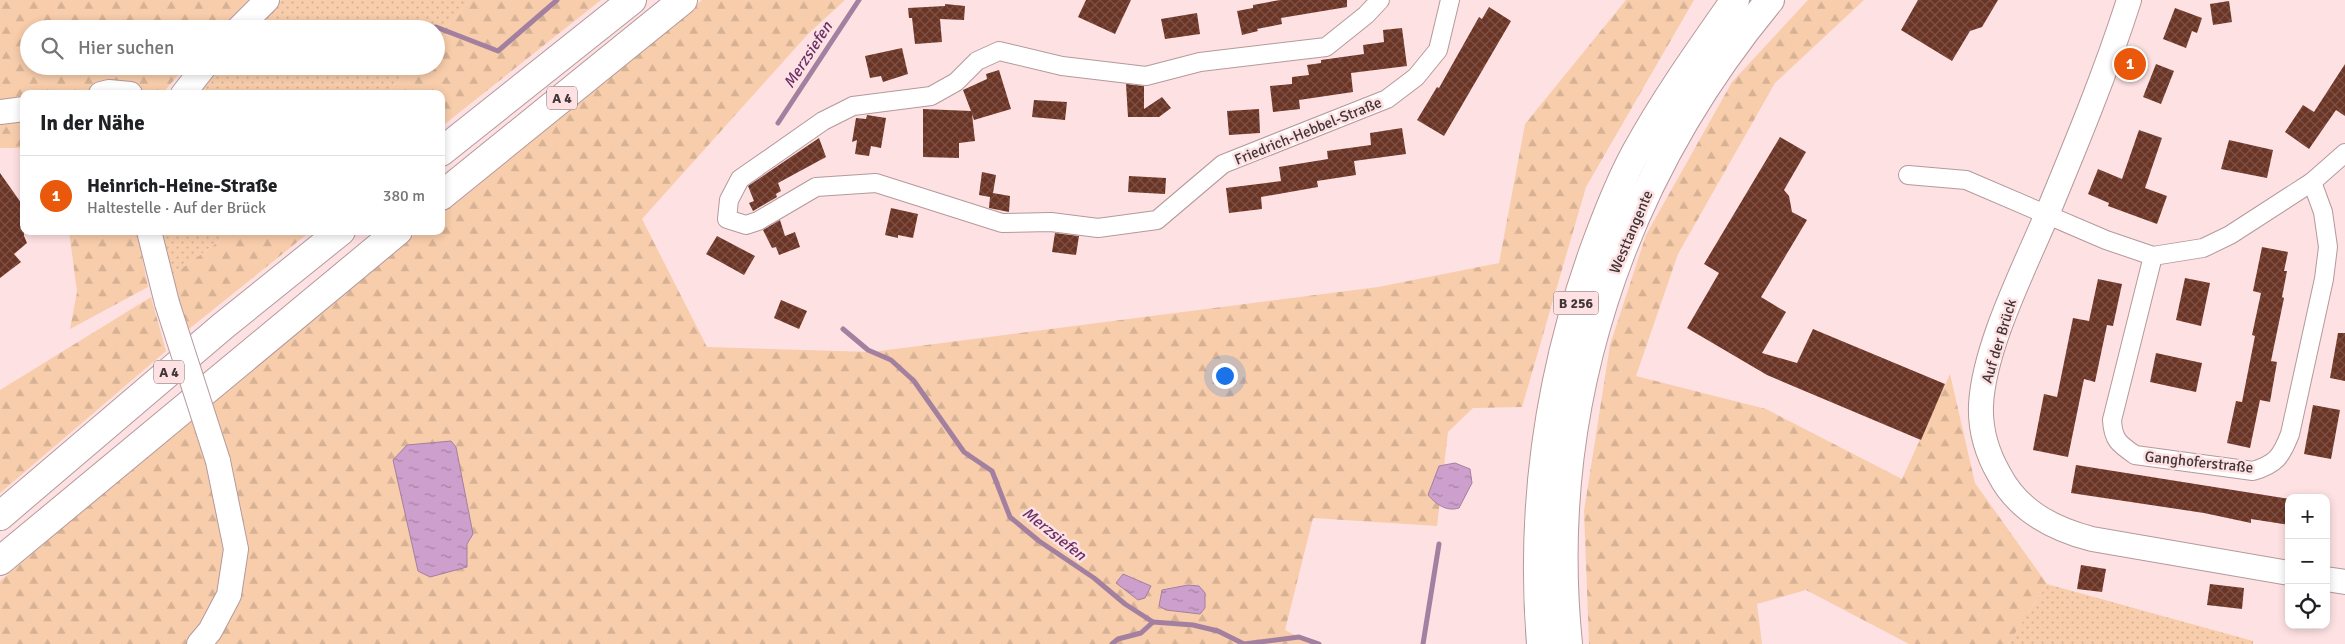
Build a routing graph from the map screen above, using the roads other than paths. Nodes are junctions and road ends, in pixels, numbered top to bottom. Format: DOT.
graph roads {
  1 [pos="267,0"];
  2 [pos="632,0"];
  3 [pos="683,0"];
  4 [pos="1380,0"];
  5 [pos="1450,0"];
  6 [pos="1735,0"];
  7 [pos="1770,0"];
  8 [pos="2113,0"];
  9 [pos="2129,0"];
  10 [pos="247,20"];
  11 [pos="2112,52"];
  12 [pos="198,75"];
  13 [pos="187,90"];
  14 [pos="20,110"];
  15 [pos="0,112"];
  16 [pos="445,149"];
  17 [pos="2345,153"];
  18 [pos="1908,175"];
  19 [pos="2312,182"];
  20 [pos="445,193"];
  21 [pos="2047,213"];
  22 [pos="150,235"];
  23 [pos="336,235"];
  24 [pos="393,235"];
  25 [pos="2153,256"];
  26 [pos="0,516"];
  27 [pos="0,561"];
  28 [pos="2285,572"];
  29 [pos="2330,580"];
  30 [pos="2345,582"];
  31 [pos="199,644"];
  32 [pos="1541,644"];
  33 [pos="1568,644"];
  1 -- 10 [label="main road"];
  2 -- 16 [label="highway, A 4"];
  3 -- 20 [label="highway, A 4"];
  4 -- 5 [label="street, Friedrich-Hebbel-Straße"];
  6 -- 32 [label="highway, Westtangente / B 256"];
  7 -- 33 [label="highway, Westtangente / B 256"];
  8 -- 11 [label="main road"];
  9 -- 11 [label="main road, Auf der Brück"];
  11 -- 21 [label="main road, Auf der Brück"];
  12 -- 13 [label="main road"];
  14 -- 15 [label="main road"];
  17 -- 19 [label="street"];
  18 -- 21 [label="street"];
  19 -- 25 [label="street"];
  19 -- 25 [label="street, Ganghoferstraße"];
  21 -- 25 [label="street"];
  21 -- 28 [label="main road, Auf der Brück"];
  22 -- 31 [label="main road, bridge"];
  23 -- 26 [label="highway, A 4"];
  24 -- 27 [label="highway, A 4"];
  29 -- 30 [label="main road"];
}
